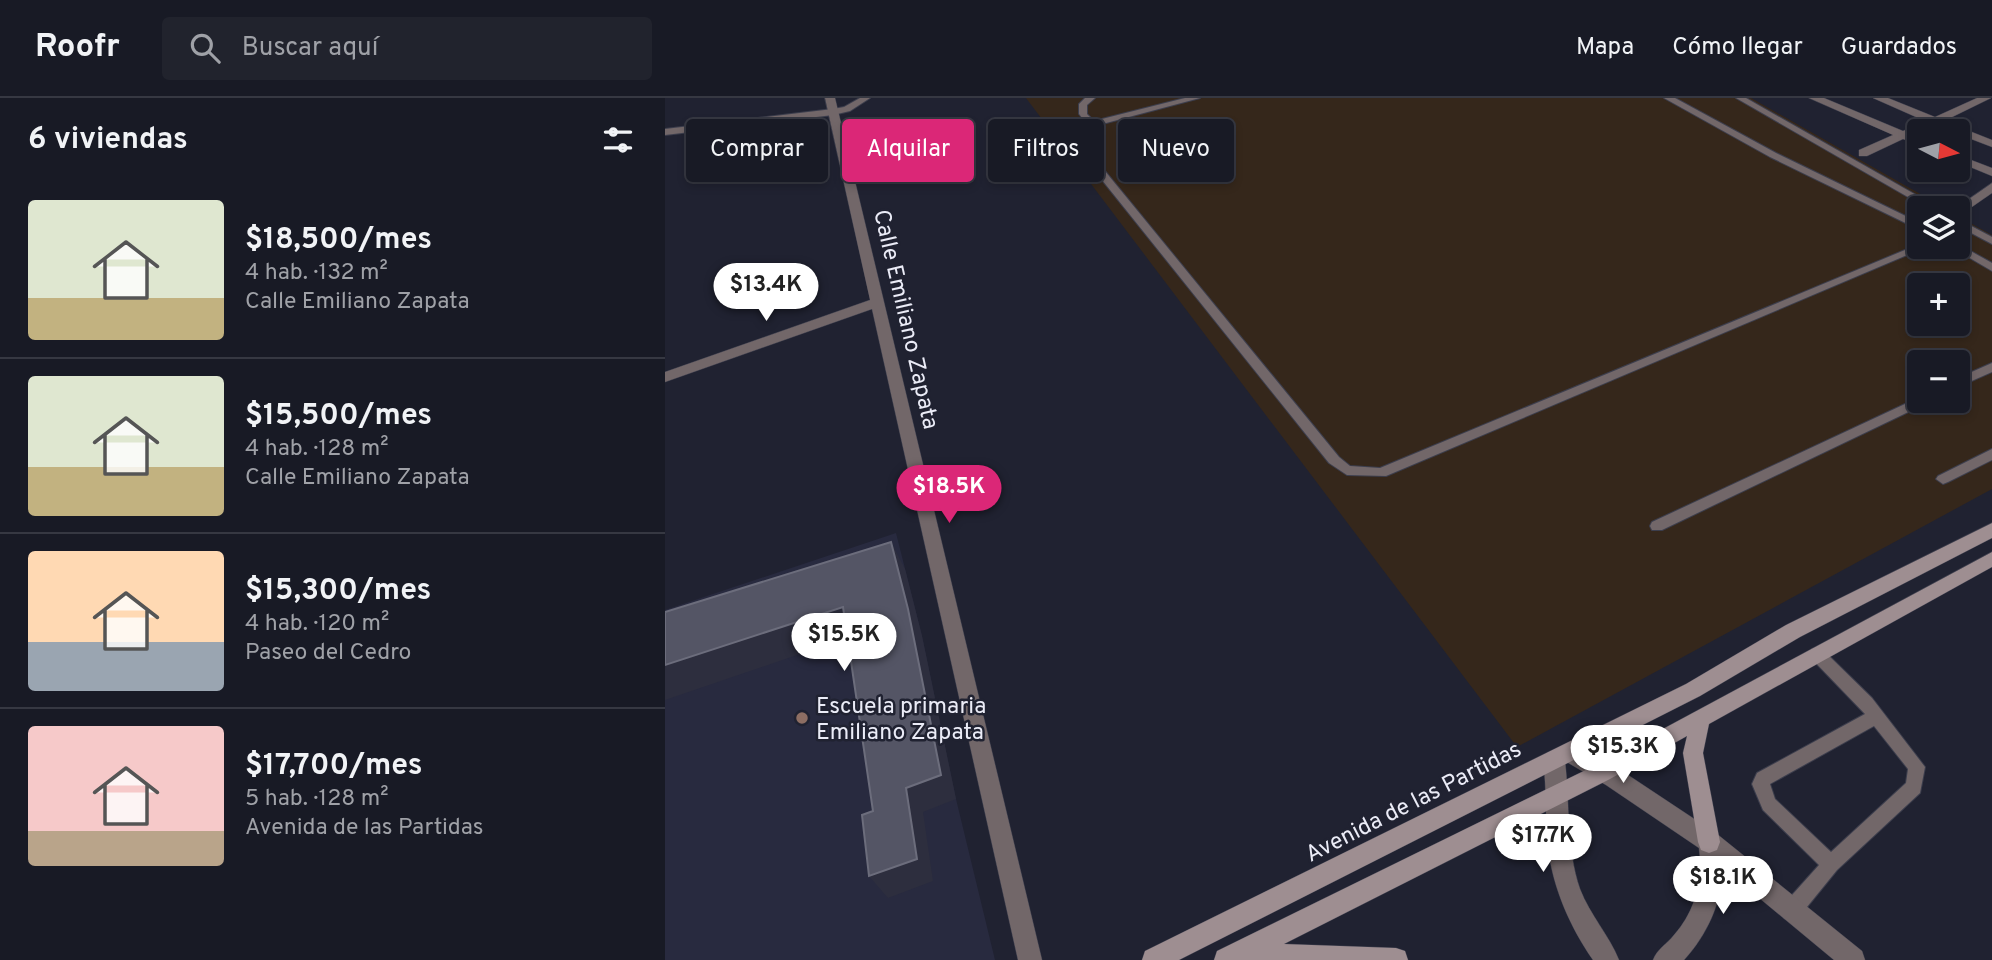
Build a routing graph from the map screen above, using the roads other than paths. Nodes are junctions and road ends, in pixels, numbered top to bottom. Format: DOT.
graph roads {
  1 [pos="866,98"];
  2 [pos="1091,98"];
  3 [pos="1196,98"];
  4 [pos="1668,98"];
  5 [pos="1740,98"];
  6 [pos="1814,98"];
  7 [pos="1878,98"];
  8 [pos="1986,98"];
  9 [pos="832,105"];
  10 [pos="1088,119"];
  11 [pos="1930,119"];
  12 [pos="1939,119"];
  13 [pos="1104,121"];
  14 [pos="665,132"];
  15 [pos="1907,134"];
  16 [pos="1904,135"];
  17 [pos="1907,136"];
  18 [pos="1971,136"];
  19 [pos="1992,144"];
  20 [pos="1863,153"];
  21 [pos="1971,163"];
  22 [pos="1992,172"];
  23 [pos="1104,176"];
  24 [pos="1992,187"];
  25 [pos="1913,196"];
  26 [pos="1970,206"];
  27 [pos="1907,221"];
  28 [pos="1970,223"];
  29 [pos="1992,241"];
  30 [pos="1907,253"];
  31 [pos="1970,255"];
  32 [pos="1992,268"];
  33 [pos="879,302"];
  34 [pos="1992,367"];
  35 [pos="665,377"];
  36 [pos="1970,377"];
  37 [pos="1907,408"];
  38 [pos="1992,454"];
  39 [pos="1943,479"];
  40 [pos="1657,526"];
  41 [pos="1992,530"];
  42 [pos="1992,559"];
  43 [pos="1817,654"];
  44 [pos="1877,716"];
  45 [pos="1698,720"];
  46 [pos="1561,756"];
  47 [pos="1604,772"];
  48 [pos="1558,795"];
  49 [pos="1709,842"];
  50 [pos="1831,864"];
  51 [pos="1791,911"];
  52 [pos="1232,957"];
  53 [pos="1030,960"];
  54 [pos="1154,960"];
  55 [pos="1396,960"];
  56 [pos="1607,960"];
  57 [pos="1665,960"];
  58 [pos="1853,960"];
  1 -- 9 [label="lane"];
  2 -- 10 [label="lane"];
  3 -- 13 [label="lane"];
  4 -- 27 [label="lane"];
  5 -- 25 [label="lane"];
  6 -- 16 [label="street"];
  7 -- 11 [label="street"];
  8 -- 12 [label="street"];
  9 -- 14 [label="lane"];
  9 -- 33 [label="street, Calle Emiliano Zapata"];
  15 -- 16 [label="street"];
  16 -- 17 [label="street"];
  16 -- 20 [label="street"];
  18 -- 19 [label="street"];
  21 -- 22 [label="street"];
  23 -- 30 [label="lane"];
  24 -- 26 [label="street"];
  28 -- 29 [label="lane"];
  31 -- 32 [label="lane"];
  33 -- 35 [label="street"];
  33 -- 53 [label="street, Calle Emiliano Zapata"];
  34 -- 36 [label="lane"];
  37 -- 40 [label="lane"];
  38 -- 39 [label="lane"];
  41 -- 46 [label="main road, Avenida de las Partidas"];
  42 -- 43 [label="main road"];
  43 -- 44 [label="lane"];
  43 -- 45 [label="main road"];
  44 -- 50 [label="lane"];
  44 -- 50 [label="lane"];
  45 -- 47 [label="main road"];
  45 -- 49 [label="main road"];
  46 -- 47 [label="street"];
  46 -- 48 [label="street"];
  46 -- 54 [label="main road, Avenida de las Partidas"];
  47 -- 48 [label="main road"];
  47 -- 49 [label="street"];
  48 -- 52 [label="main road"];
  48 -- 56 [label="street"];
  49 -- 51 [label="street"];
  49 -- 57 [label="street"];
  50 -- 51 [label="lane"];
  51 -- 58 [label="street"];
  52 -- 55 [label="main road"];
}
